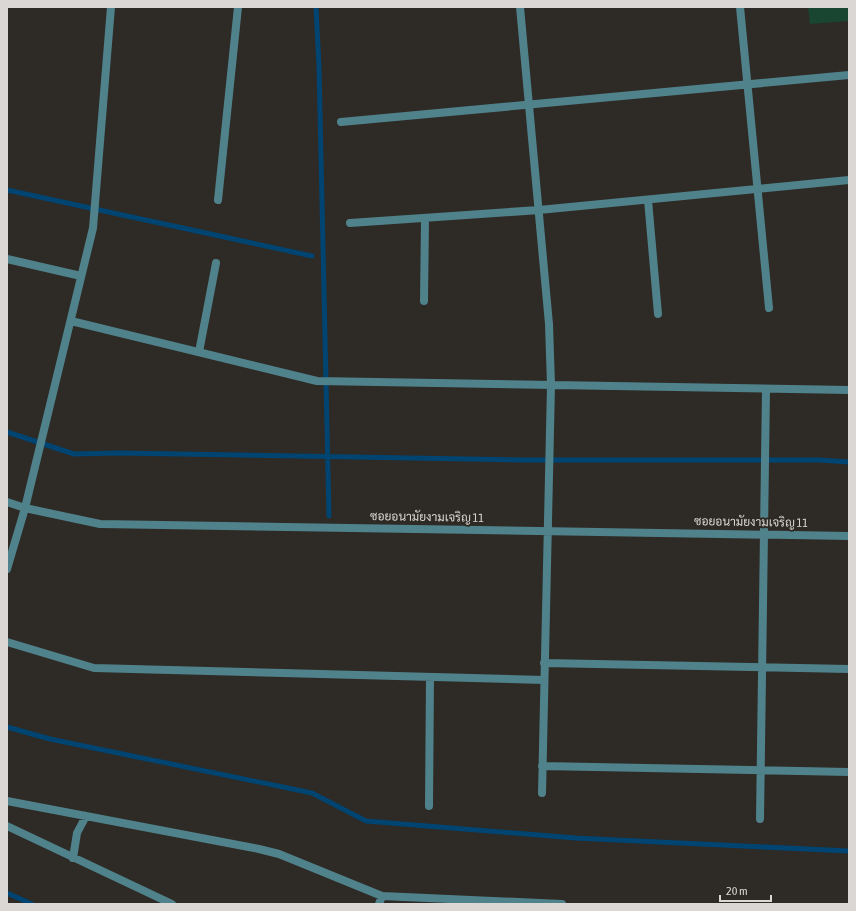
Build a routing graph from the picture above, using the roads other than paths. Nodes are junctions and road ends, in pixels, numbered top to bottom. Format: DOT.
graph roads {
  1 [pos="111,7"];
  2 [pos="238,7"];
  3 [pos="520,7"];
  4 [pos="740,7"];
  5 [pos="849,75"];
  6 [pos="747,84"];
  7 [pos="529,104"];
  8 [pos="341,122"];
  9 [pos="849,180"];
  10 [pos="757,190"];
  11 [pos="218,200"];
  12 [pos="648,200"];
  13 [pos="539,210"];
  14 [pos="425,218"];
  15 [pos="350,223"];
  16 [pos="7,259"];
  17 [pos="216,263"];
  18 [pos="81,276"];
  19 [pos="424,301"];
  20 [pos="769,308"];
  21 [pos="658,314"];
  22 [pos="71,321"];
  23 [pos="199,352"];
  24 [pos="551,385"];
  25 [pos="766,389"];
  26 [pos="849,390"];
  27 [pos="7,502"];
  28 [pos="25,508"];
  29 [pos="548,530"];
  30 [pos="764,534"];
  31 [pos="849,536"];
  32 [pos="7,569"];
  33 [pos="7,642"];
  34 [pos="544,663"];
  35 [pos="761,668"];
  36 [pos="849,670"];
  37 [pos="430,677"];
  38 [pos="544,680"];
  39 [pos="542,766"];
  40 [pos="760,771"];
  41 [pos="849,772"];
  42 [pos="542,793"];
  43 [pos="7,801"];
  44 [pos="429,806"];
  45 [pos="86,816"];
  46 [pos="760,819"];
  47 [pos="7,826"];
  48 [pos="73,858"];
  49 [pos="382,896"];
  50 [pos="172,904"];
  51 [pos="379,904"];
  52 [pos="562,904"];
  1 -- 18 [label="street"];
  2 -- 11 [label="street"];
  3 -- 7 [label="street"];
  4 -- 6 [label="street"];
  5 -- 6 [label="street"];
  6 -- 7 [label="street"];
  6 -- 10 [label="street"];
  7 -- 8 [label="street"];
  7 -- 13 [label="street"];
  9 -- 10 [label="street"];
  10 -- 12 [label="street"];
  10 -- 20 [label="street"];
  12 -- 13 [label="street"];
  12 -- 21 [label="street"];
  13 -- 14 [label="street"];
  13 -- 24 [label="street"];
  14 -- 15 [label="street"];
  14 -- 19 [label="street"];
  16 -- 18 [label="street"];
  17 -- 23 [label="street"];
  18 -- 22 [label="street"];
  22 -- 23 [label="street"];
  22 -- 28 [label="street"];
  23 -- 24 [label="street"];
  24 -- 25 [label="street"];
  24 -- 29 [label="street"];
  25 -- 26 [label="street"];
  25 -- 30 [label="street"];
  27 -- 28 [label="street, ซอยอนามัยงามเจริญ 11"];
  28 -- 29 [label="street, ซอยอนามัยงามเจริญ 11"];
  28 -- 32 [label="street"];
  29 -- 30 [label="street, ซอยอนามัยงามเจริญ 11"];
  29 -- 34 [label="street"];
  30 -- 31 [label="street, ซอยอนามัยงามเจริญ 11"];
  30 -- 35 [label="street"];
  33 -- 37 [label="street"];
  34 -- 35 [label="street"];
  34 -- 38 [label="street"];
  35 -- 36 [label="street"];
  35 -- 40 [label="street"];
  37 -- 38 [label="street"];
  37 -- 44 [label="street"];
  38 -- 39 [label="street"];
  39 -- 40 [label="street"];
  39 -- 42 [label="street"];
  40 -- 41 [label="street"];
  40 -- 46 [label="street"];
  43 -- 45 [label="street"];
  45 -- 48 [label="street"];
  45 -- 49 [label="street"];
  47 -- 48 [label="street"];
  48 -- 50 [label="street"];
  49 -- 51 [label="street"];
  49 -- 52 [label="street"];
}
